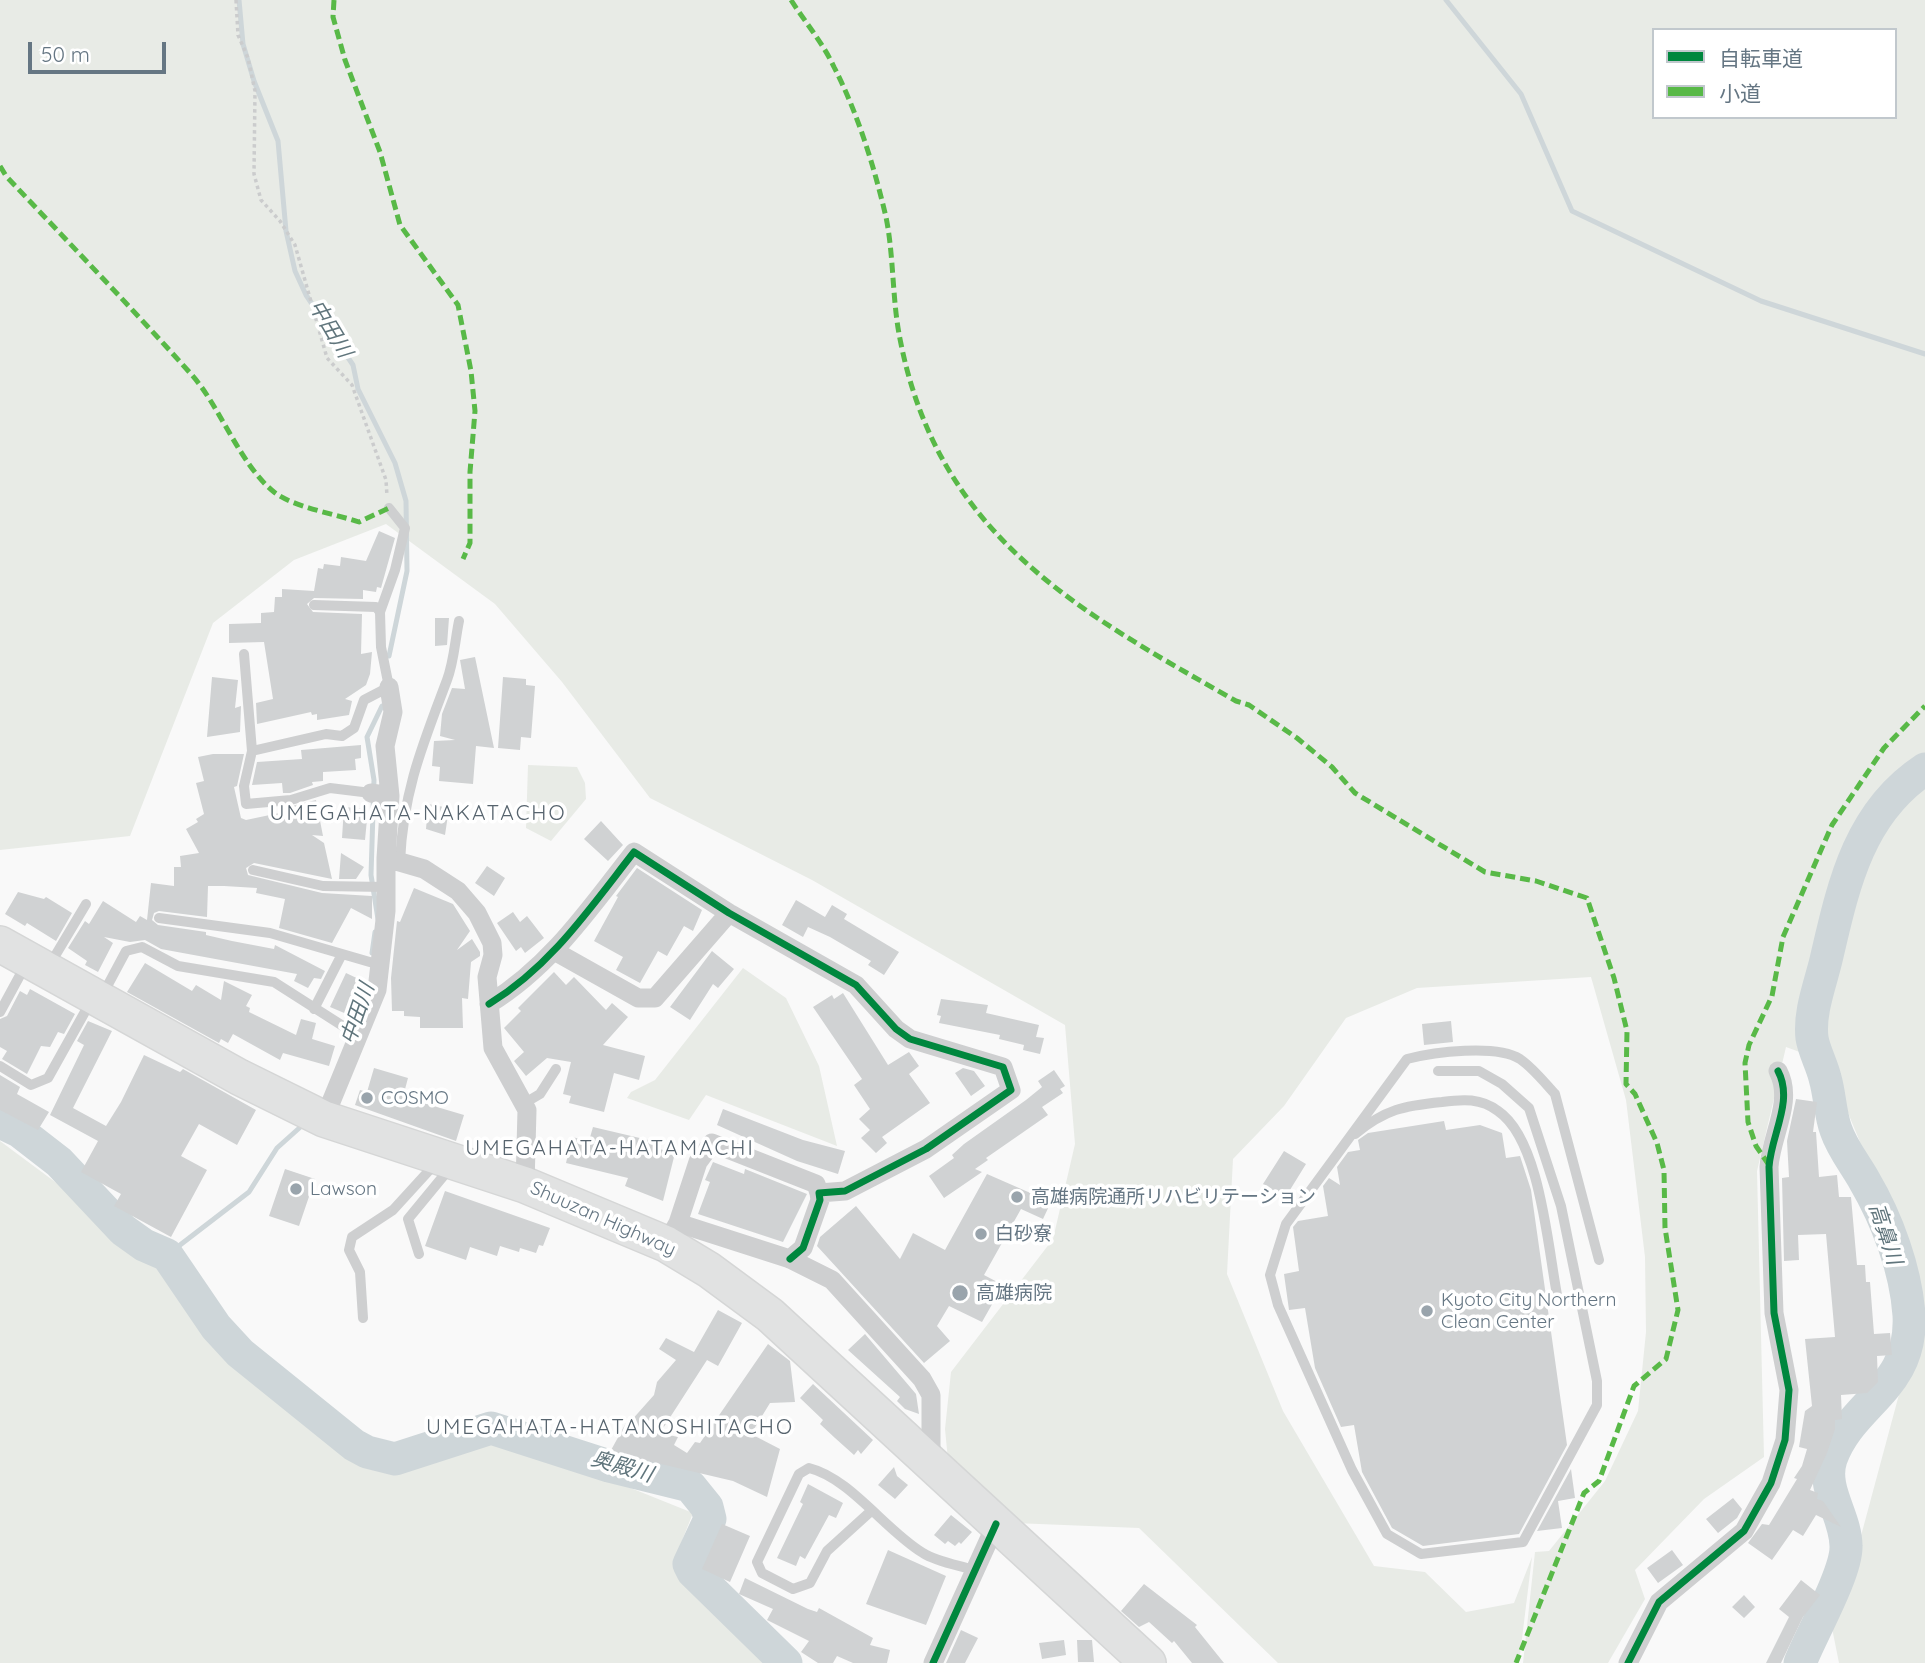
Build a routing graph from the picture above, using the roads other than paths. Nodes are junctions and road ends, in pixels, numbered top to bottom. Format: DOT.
graph roads {
  1 [pos="388,509"];
  2 [pos="314,605"];
  3 [pos="380,612"];
  4 [pos="459,621"];
  5 [pos="244,654"];
  6 [pos="389,687"];
  7 [pos="252,751"];
  8 [pos="381,795"];
  9 [pos="393,860"];
  10 [pos="253,870"];
  11 [pos="385,887"];
  12 [pos="86,904"];
  13 [pos="729,913"];
  14 [pos="159,918"];
  15 [pos="556,952"];
  16 [pos="341,956"];
  17 [pos="25,958"];
  18 [pos="380,965"];
  19 [pos="96,999"];
  20 [pos="489,1004"];
  21 [pos="314,1009"];
  22 [pos="0,1012"];
  23 [pos="354,1031"];
  24 [pos="0,1066"];
  25 [pos="556,1069"];
  26 [pos="1438,1070"];
  27 [pos="1778,1071"];
  28 [pos="523,1104"];
  29 [pos="318,1116"];
  30 [pos="1346,1140"];
  31 [pos="448,1160"];
  32 [pos="525,1185"];
  33 [pos="819,1193"];
  34 [pos="672,1234"];
  35 [pos="419,1254"];
  36 [pos="790,1259"];
  37 [pos="1599,1260"];
  38 [pos="1580,1298"];
  39 [pos="362,1318"];
  40 [pos="931,1463"];
  41 [pos="870,1512"];
  42 [pos="996,1524"];
  43 [pos="974,1570"];
  44 [pos="1142,1661"];
  45 [pos="933,1663"];
  46 [pos="1628,1663"];
  1 -- 3 [label="lane"];
  2 -- 3 [label="lane"];
  3 -- 6 [label="lane"];
  4 -- 9 [label="lane"];
  5 -- 7 [label="lane"];
  6 -- 7 [label="lane"];
  6 -- 8 [label="street"];
  7 -- 8 [label="lane"];
  8 -- 9 [label="street"];
  9 -- 11 [label="street"];
  9 -- 20 [label="street"];
  10 -- 11 [label="lane"];
  11 -- 18 [label="street"];
  12 -- 17 [label="lane"];
  13 -- 15 [label="street"];
  13 -- 15 [label="street"];
  13 -- 33 [label="street"];
  14 -- 16 [label="lane"];
  15 -- 20 [label="street"];
  16 -- 18 [label="lane"];
  16 -- 21 [label="lane"];
  17 -- 19 [label="highway, Shuuzan Highway"];
  17 -- 22 [label="lane"];
  18 -- 23 [label="street"];
  19 -- 21 [label="lane"];
  19 -- 24 [label="lane"];
  19 -- 29 [label="highway, Shuuzan Highway"];
  20 -- 28 [label="street"];
  21 -- 23 [label="lane"];
  23 -- 29 [label="street"];
  25 -- 28 [label="lane"];
  26 -- 38 [label="lane"];
  27 -- 46 [label="street"];
  28 -- 32 [label="street"];
  29 -- 31 [label="highway, Shuuzan Highway"];
  30 -- 37 [label="lane"];
  30 -- 38 [label="lane"];
  30 -- 38 [label="lane"];
  31 -- 32 [label="highway, Shuuzan Highway"];
  31 -- 35 [label="lane"];
  31 -- 39 [label="lane"];
  32 -- 34 [label="highway, Shuuzan Highway"];
  33 -- 34 [label="street"];
  33 -- 36 [label="street"];
  34 -- 36 [label="street"];
  34 -- 40 [label="highway, Shuuzan Highway"];
  36 -- 40 [label="street"];
  40 -- 42 [label="highway, Shuuzan Highway"];
  41 -- 41 [label="lane"];
  41 -- 43 [label="lane"];
  42 -- 43 [label="street"];
  42 -- 44 [label="highway, Shuuzan Highway"];
  43 -- 45 [label="street"];
}
